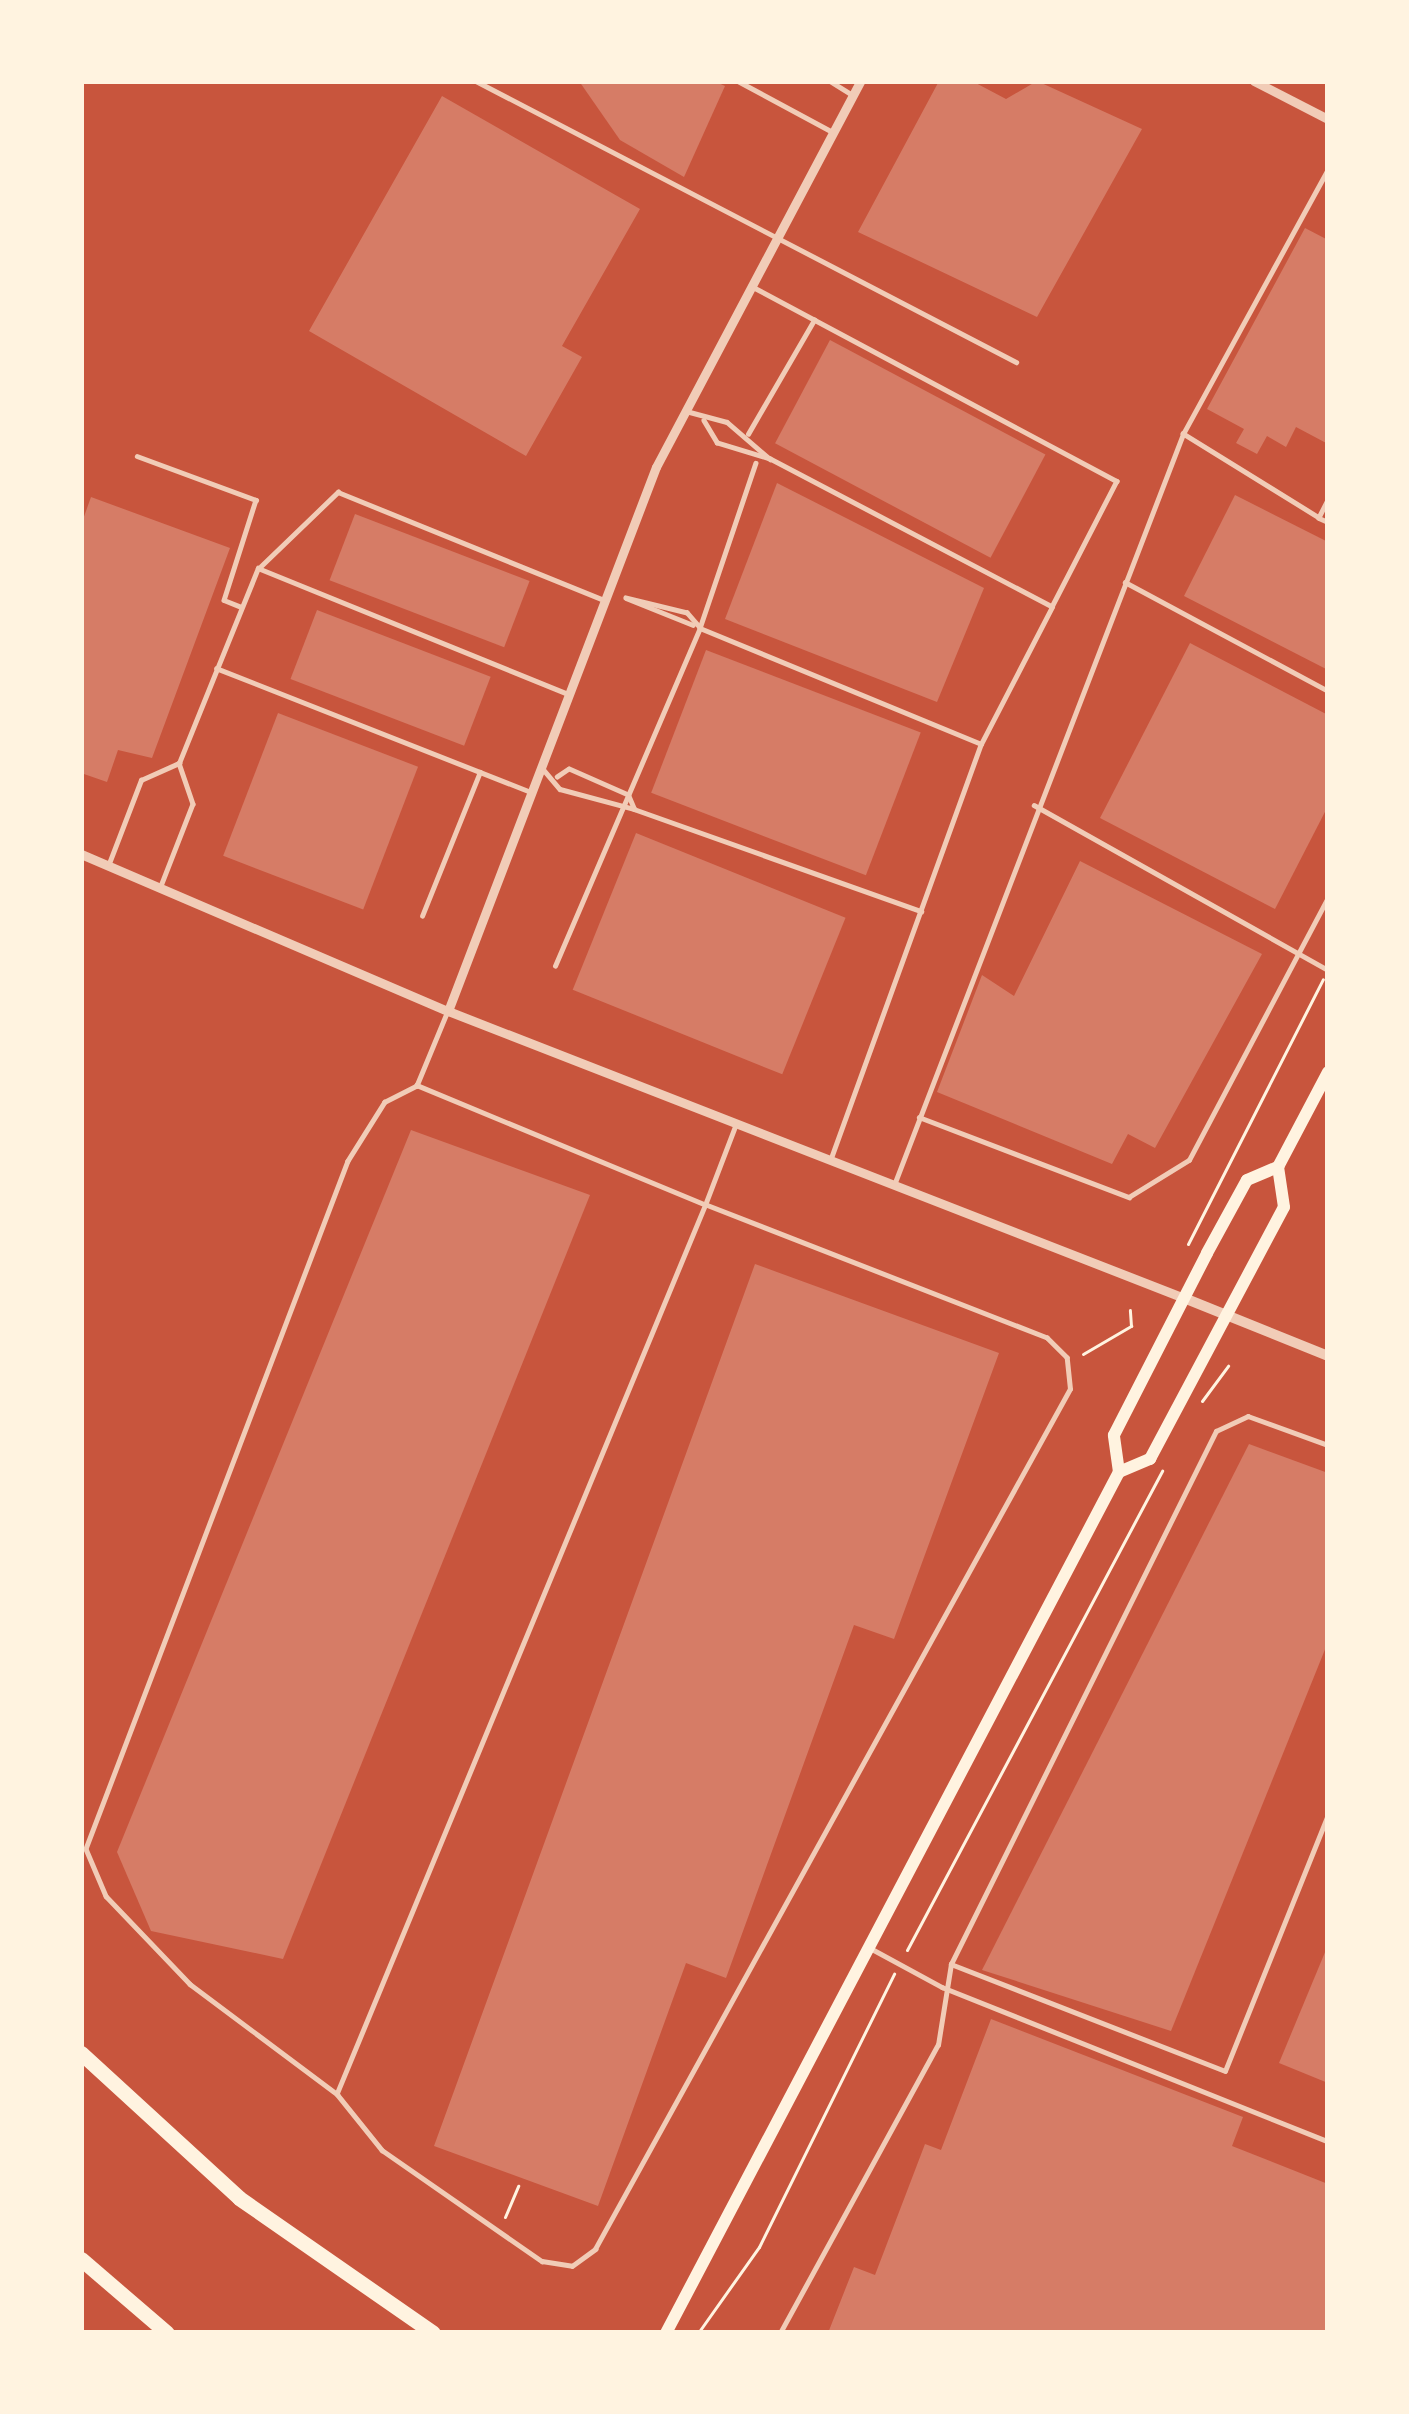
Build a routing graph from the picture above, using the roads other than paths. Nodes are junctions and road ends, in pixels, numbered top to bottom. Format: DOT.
graph roads {
  1 [pos="476,81"];
  2 [pos="738,81"];
  3 [pos="830,81"];
  4 [pos="860,81"];
  5 [pos="1254,81"];
  6 [pos="852,94"];
  7 [pos="1328,119"];
  8 [pos="831,131"];
  9 [pos="1328,169"];
  10 [pos="1325,184"];
  11 [pos="777,232"];
  12 [pos="748,284"];
  13 [pos="814,320"];
  14 [pos="1016,362"];
  15 [pos="684,410"];
  16 [pos="704,421"];
  17 [pos="748,434"];
  18 [pos="1183,434"];
  19 [pos="137,456"];
  20 [pos="770,459"];
  21 [pos="756,463"];
  22 [pos="1328,500"];
  23 [pos="1319,518"];
  24 [pos="1328,522"];
  25 [pos="258,568"];
  26 [pos="1125,582"];
  27 [pos="608,597"];
  28 [pos="626,598"];
  29 [pos="241,608"];
  30 [pos="1052,608"];
  31 [pos="696,627"];
  32 [pos="217,669"];
  33 [pos="1328,692"];
  34 [pos="572,695"];
  35 [pos="981,744"];
  36 [pos="179,763"];
  37 [pos="543,770"];
  38 [pos="480,772"];
  39 [pos="556,777"];
  40 [pos="533,794"];
  41 [pos="628,795"];
  42 [pos="1034,805"];
  43 [pos="634,809"];
  44 [pos="620,813"];
  45 [pos="81,854"];
  46 [pos="108,866"];
  47 [pos="160,888"];
  48 [pos="1328,897"];
  49 [pos="921,911"];
  50 [pos="422,916"];
  51 [pos="1297,953"];
  52 [pos="554,966"];
  53 [pos="1328,970"];
  54 [pos="448,1011"];
  55 [pos="1328,1072"];
  56 [pos="417,1086"];
  57 [pos="919,1117"];
  58 [pos="736,1124"];
  59 [pos="830,1160"];
  60 [pos="1278,1167"];
  61 [pos="894,1185"];
  62 [pos="704,1205"];
  63 [pos="1184,1298"];
  64 [pos="1226,1317"];
  65 [pos="1328,1356"];
  66 [pos="1328,1445"];
  67 [pos="1119,1472"];
  68 [pos="1328,1815"];
  69 [pos="867,1946"];
  70 [pos="951,1964"];
  71 [pos="942,1987"];
  72 [pos="81,2053"];
  73 [pos="337,2094"];
  74 [pos="1328,2141"];
  75 [pos="81,2259"];
  76 [pos="167,2333"];
  77 [pos="433,2333"];
  78 [pos="666,2333"];
  79 [pos="780,2333"];
  1 -- 11 [label="lane"];
  2 -- 8 [label="lane"];
  3 -- 6 [label="lane"];
  4 -- 6 [label="street"];
  5 -- 7 [label="street"];
  6 -- 8 [label="street"];
  8 -- 11 [label="street"];
  9 -- 10 [label="lane"];
  10 -- 18 [label="lane"];
  11 -- 12 [label="street"];
  11 -- 14 [label="lane"];
  12 -- 13 [label="lane"];
  12 -- 15 [label="street"];
  13 -- 17 [label="lane"];
  13 -- 30 [label="lane"];
  15 -- 16 [label="lane"];
  15 -- 27 [label="street"];
  16 -- 17 [label="lane"];
  16 -- 21 [label="lane"];
  17 -- 20 [label="lane"];
  18 -- 23 [label="lane"];
  18 -- 26 [label="lane"];
  19 -- 29 [label="lane"];
  20 -- 21 [label="lane"];
  20 -- 30 [label="lane"];
  21 -- 31 [label="lane"];
  22 -- 23 [label="lane"];
  23 -- 24 [label="lane"];
  25 -- 27 [label="lane"];
  25 -- 29 [label="lane"];
  25 -- 34 [label="lane"];
  26 -- 33 [label="lane"];
  26 -- 42 [label="lane"];
  27 -- 28 [label="lane"];
  27 -- 34 [label="street"];
  28 -- 31 [label="lane"];
  28 -- 31 [label="lane"];
  29 -- 32 [label="lane"];
  30 -- 35 [label="lane"];
  31 -- 35 [label="lane"];
  31 -- 41 [label="lane"];
  32 -- 36 [label="lane"];
  32 -- 38 [label="lane"];
  34 -- 37 [label="street"];
  35 -- 49 [label="lane"];
  36 -- 46 [label="lane"];
  36 -- 47 [label="lane"];
  37 -- 39 [label="lane"];
  37 -- 40 [label="street"];
  38 -- 40 [label="lane"];
  38 -- 50 [label="lane"];
  39 -- 41 [label="lane"];
  39 -- 44 [label="lane"];
  40 -- 54 [label="street"];
  41 -- 43 [label="lane"];
  41 -- 44 [label="lane"];
  42 -- 51 [label="lane"];
  42 -- 57 [label="lane"];
  43 -- 44 [label="lane"];
  43 -- 49 [label="lane"];
  44 -- 52 [label="lane"];
  45 -- 46 [label="street"];
  46 -- 47 [label="street"];
  47 -- 54 [label="street"];
  48 -- 51 [label="lane"];
  49 -- 59 [label="lane"];
  51 -- 53 [label="lane"];
  51 -- 57 [label="lane"];
  54 -- 56 [label="lane"];
  54 -- 58 [label="street"];
  55 -- 60 [label="main road"];
  56 -- 62 [label="lane"];
  56 -- 73 [label="lane"];
  57 -- 61 [label="lane"];
  58 -- 59 [label="street"];
  58 -- 62 [label="lane"];
  59 -- 61 [label="street"];
  60 -- 63 [label="main road"];
  60 -- 64 [label="main road"];
  61 -- 63 [label="street"];
  62 -- 73 [label="lane"];
  62 -- 73 [label="lane"];
  63 -- 64 [label="street"];
  63 -- 67 [label="main road"];
  64 -- 65 [label="street"];
  64 -- 67 [label="main road"];
  66 -- 70 [label="lane"];
  67 -- 69 [label="main road"];
  68 -- 70 [label="lane"];
  69 -- 71 [label="lane"];
  69 -- 78 [label="main road"];
  70 -- 71 [label="lane"];
  71 -- 74 [label="lane"];
  71 -- 79 [label="lane"];
  72 -- 77 [label="highway"];
  75 -- 76 [label="highway"];
}
